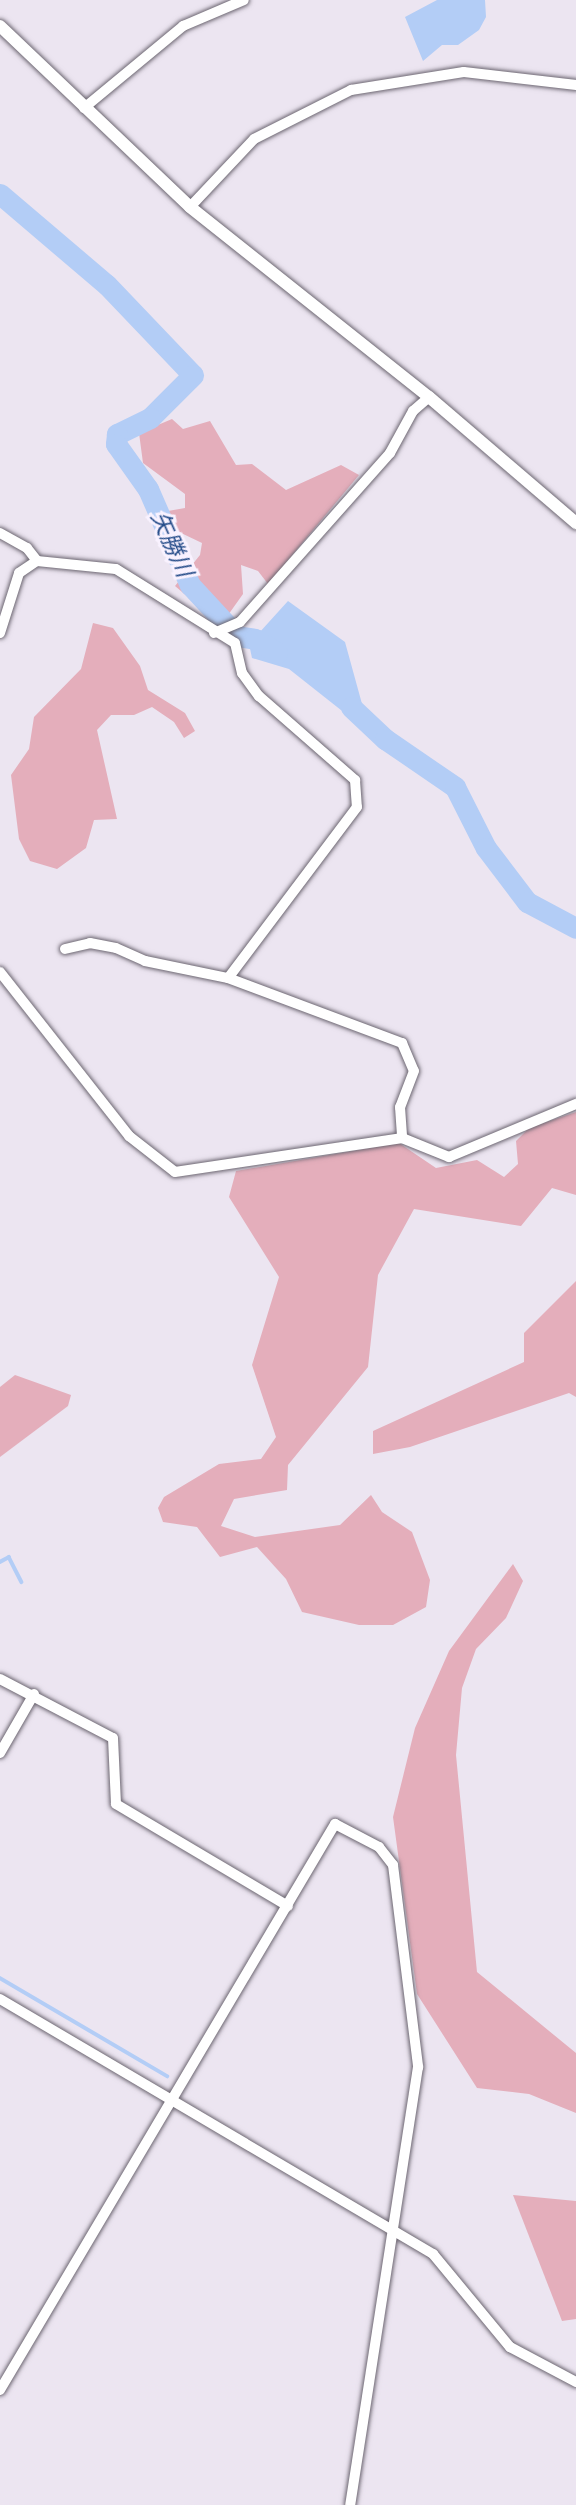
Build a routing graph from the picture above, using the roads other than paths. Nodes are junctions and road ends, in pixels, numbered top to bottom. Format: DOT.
graph roads {
  1 [pos="244,0"];
  2 [pos="0,26"];
  3 [pos="576,85"];
  4 [pos="84,108"];
  5 [pos="190,207"];
  6 [pos="429,397"];
  7 [pos="576,523"];
  8 [pos="0,533"];
  9 [pos="37,561"];
  10 [pos="0,633"];
  11 [pos="214,633"];
  12 [pos="65,949"];
  13 [pos="0,972"];
  14 [pos="228,978"];
  15 [pos="576,1104"];
  16 [pos="402,1138"];
  17 [pos="0,1679"];
  18 [pos="34,1694"];
  19 [pos="0,1753"];
  20 [pos="288,1906"];
  21 [pos="0,1999"];
  22 [pos="172,2101"];
  23 [pos="393,2231"];
  24 [pos="576,2382"];
  25 [pos="0,2390"];
  26 [pos="350,2505"];
  1 -- 4 [label="street"];
  2 -- 4 [label="street"];
  3 -- 5 [label="street"];
  4 -- 5 [label="street"];
  5 -- 6 [label="street"];
  6 -- 7 [label="street"];
  6 -- 11 [label="street"];
  8 -- 9 [label="street"];
  9 -- 10 [label="street"];
  9 -- 11 [label="street"];
  11 -- 14 [label="street"];
  12 -- 14 [label="street"];
  13 -- 16 [label="street"];
  14 -- 16 [label="street"];
  15 -- 16 [label="street"];
  17 -- 18 [label="street"];
  18 -- 19 [label="street"];
  18 -- 20 [label="street"];
  20 -- 22 [label="street"];
  20 -- 23 [label="street"];
  21 -- 22 [label="street"];
  22 -- 23 [label="street"];
  22 -- 25 [label="street"];
  23 -- 24 [label="street"];
  23 -- 26 [label="street"];
}
